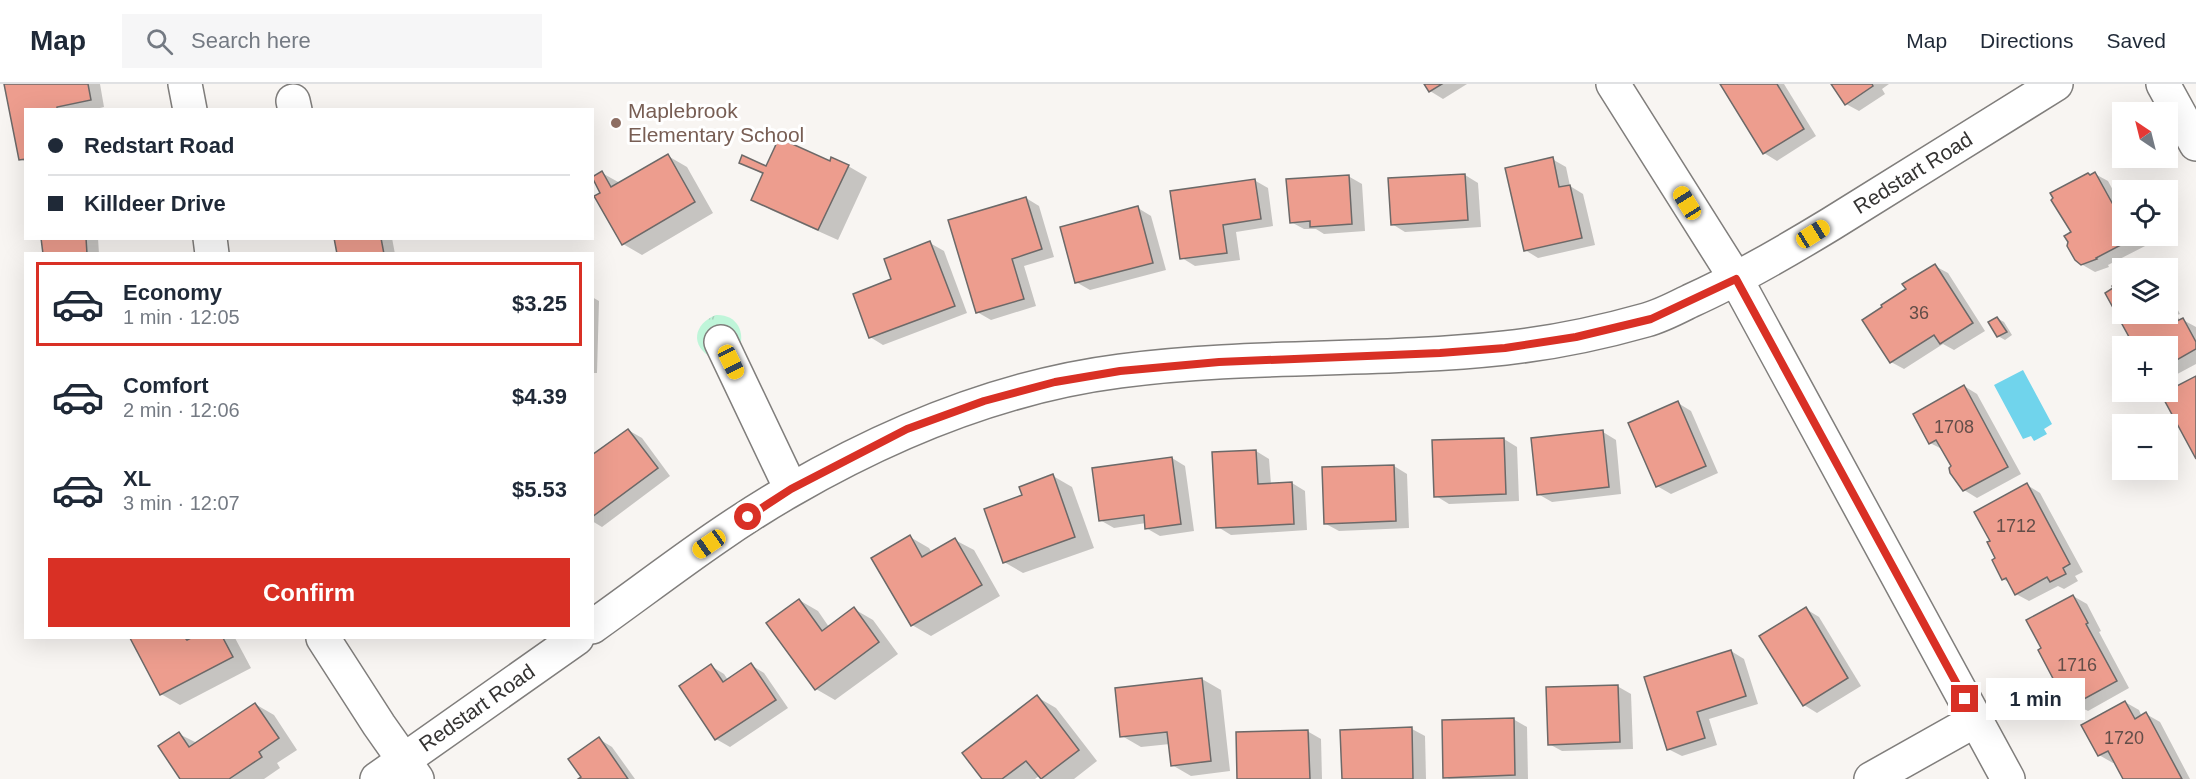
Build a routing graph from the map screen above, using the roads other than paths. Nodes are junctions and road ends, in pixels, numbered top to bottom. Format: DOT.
graph roads {
  1 [pos="185,84"];
  2 [pos="1613,84"];
  3 [pos="2056,84"];
  4 [pos="2163,84"];
  5 [pos="190,108"];
  6 [pos="2196,144"];
  7 [pos="1736,279"];
  8 [pos="722,342"];
  9 [pos="791,489"];
  10 [pos="594,626"];
  11 [pos="324,639"];
  12 [pos="576,639"];
  13 [pos="1976,720"];
  14 [pos="410,770"];
  15 [pos="377,779"];
  16 [pos="1871,779"];
  17 [pos="2008,779"];
  1 -- 5 [label="street"];
  2 -- 7 [label="street"];
  3 -- 7 [label="street, Redstart Road"];
  4 -- 6 [label="street"];
  7 -- 9 [label="street, Redstart Road"];
  7 -- 13 [label="street"];
  8 -- 9 [label="street"];
  9 -- 10 [label="street, Redstart Road"];
  11 -- 14 [label="street"];
  12 -- 14 [label="street, Redstart Road"];
  13 -- 16 [label="street"];
  13 -- 17 [label="street"];
  14 -- 15 [label="street, Redstart Road"];
}
